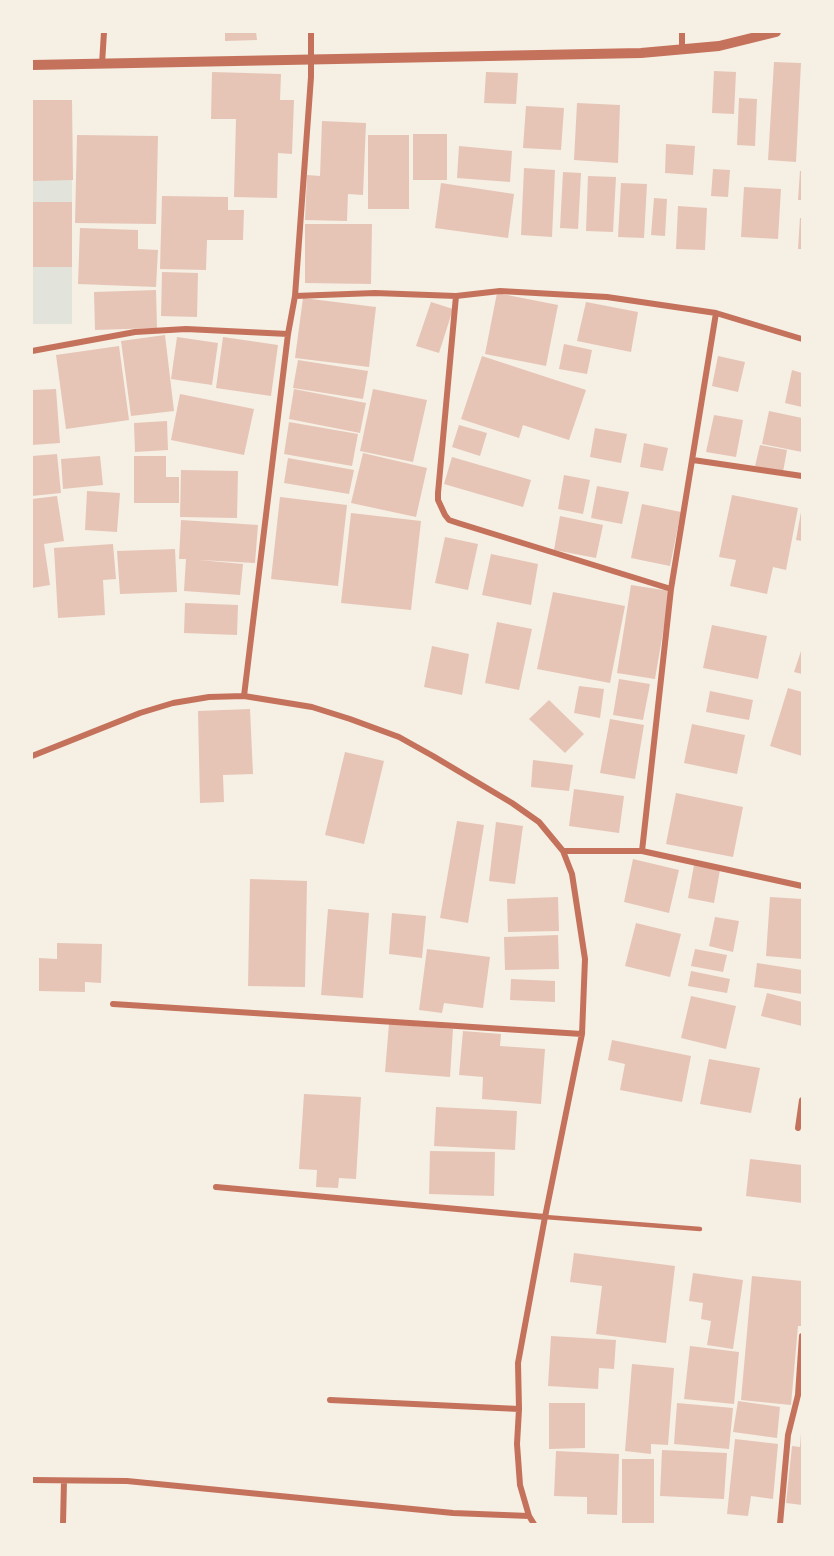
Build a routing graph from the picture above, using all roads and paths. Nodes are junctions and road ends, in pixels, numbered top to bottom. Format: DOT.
graph roads {
  1 [pos="104,32"];
  2 [pos="311,32"];
  3 [pos="682,32"];
  4 [pos="776,32"];
  5 [pos="682,50"];
  6 [pos="312,58"];
  7 [pos="102,64"];
  8 [pos="32,65"];
  9 [pos="295,296"];
  10 [pos="456,296"];
  11 [pos="716,313"];
  12 [pos="288,334"];
  13 [pos="802,339"];
  14 [pos="32,351"];
  15 [pos="693,460"];
  16 [pos="802,476"];
  17 [pos="671,588"];
  18 [pos="244,696"];
  19 [pos="32,756"];
  20 [pos="563,850"];
  21 [pos="642,850"];
  22 [pos="802,886"];
  23 [pos="113,1004"];
  24 [pos="582,1034"];
  25 [pos="802,1100"];
  26 [pos="798,1128"];
  27 [pos="216,1187"];
  28 [pos="545,1217"];
  29 [pos="700,1229"];
  30 [pos="802,1336"];
  31 [pos="330,1400"];
  32 [pos="519,1409"];
  33 [pos="32,1480"];
  34 [pos="64,1481"];
  35 [pos="529,1516"];
  36 [pos="63,1524"];
  37 [pos="534,1524"];
  38 [pos="780,1524"];
  1 -- 7 [label="street"];
  2 -- 6 [label="street"];
  3 -- 5 [label="street"];
  4 -- 5 [label="street"];
  5 -- 6 [label="street"];
  6 -- 7 [label="street"];
  6 -- 9 [label="street"];
  7 -- 8 [label="street"];
  9 -- 10 [label="street"];
  9 -- 12 [label="street"];
  10 -- 11 [label="street"];
  10 -- 17 [label="street"];
  11 -- 13 [label="street"];
  11 -- 15 [label="street"];
  12 -- 14 [label="street"];
  12 -- 18 [label="street"];
  15 -- 16 [label="street"];
  15 -- 17 [label="street"];
  17 -- 21 [label="street"];
  18 -- 19 [label="street"];
  18 -- 20 [label="street"];
  20 -- 21 [label="street"];
  20 -- 24 [label="street"];
  21 -- 22 [label="street"];
  23 -- 24 [label="street"];
  24 -- 28 [label="street"];
  25 -- 26 [label="street"];
  27 -- 28 [label="street"];
  28 -- 29 [label="lane"];
  28 -- 32 [label="street"];
  30 -- 38 [label="street"];
  31 -- 32 [label="street"];
  32 -- 35 [label="street"];
  33 -- 34 [label="street"];
  34 -- 35 [label="street"];
  34 -- 36 [label="street"];
  35 -- 37 [label="street"];
}
